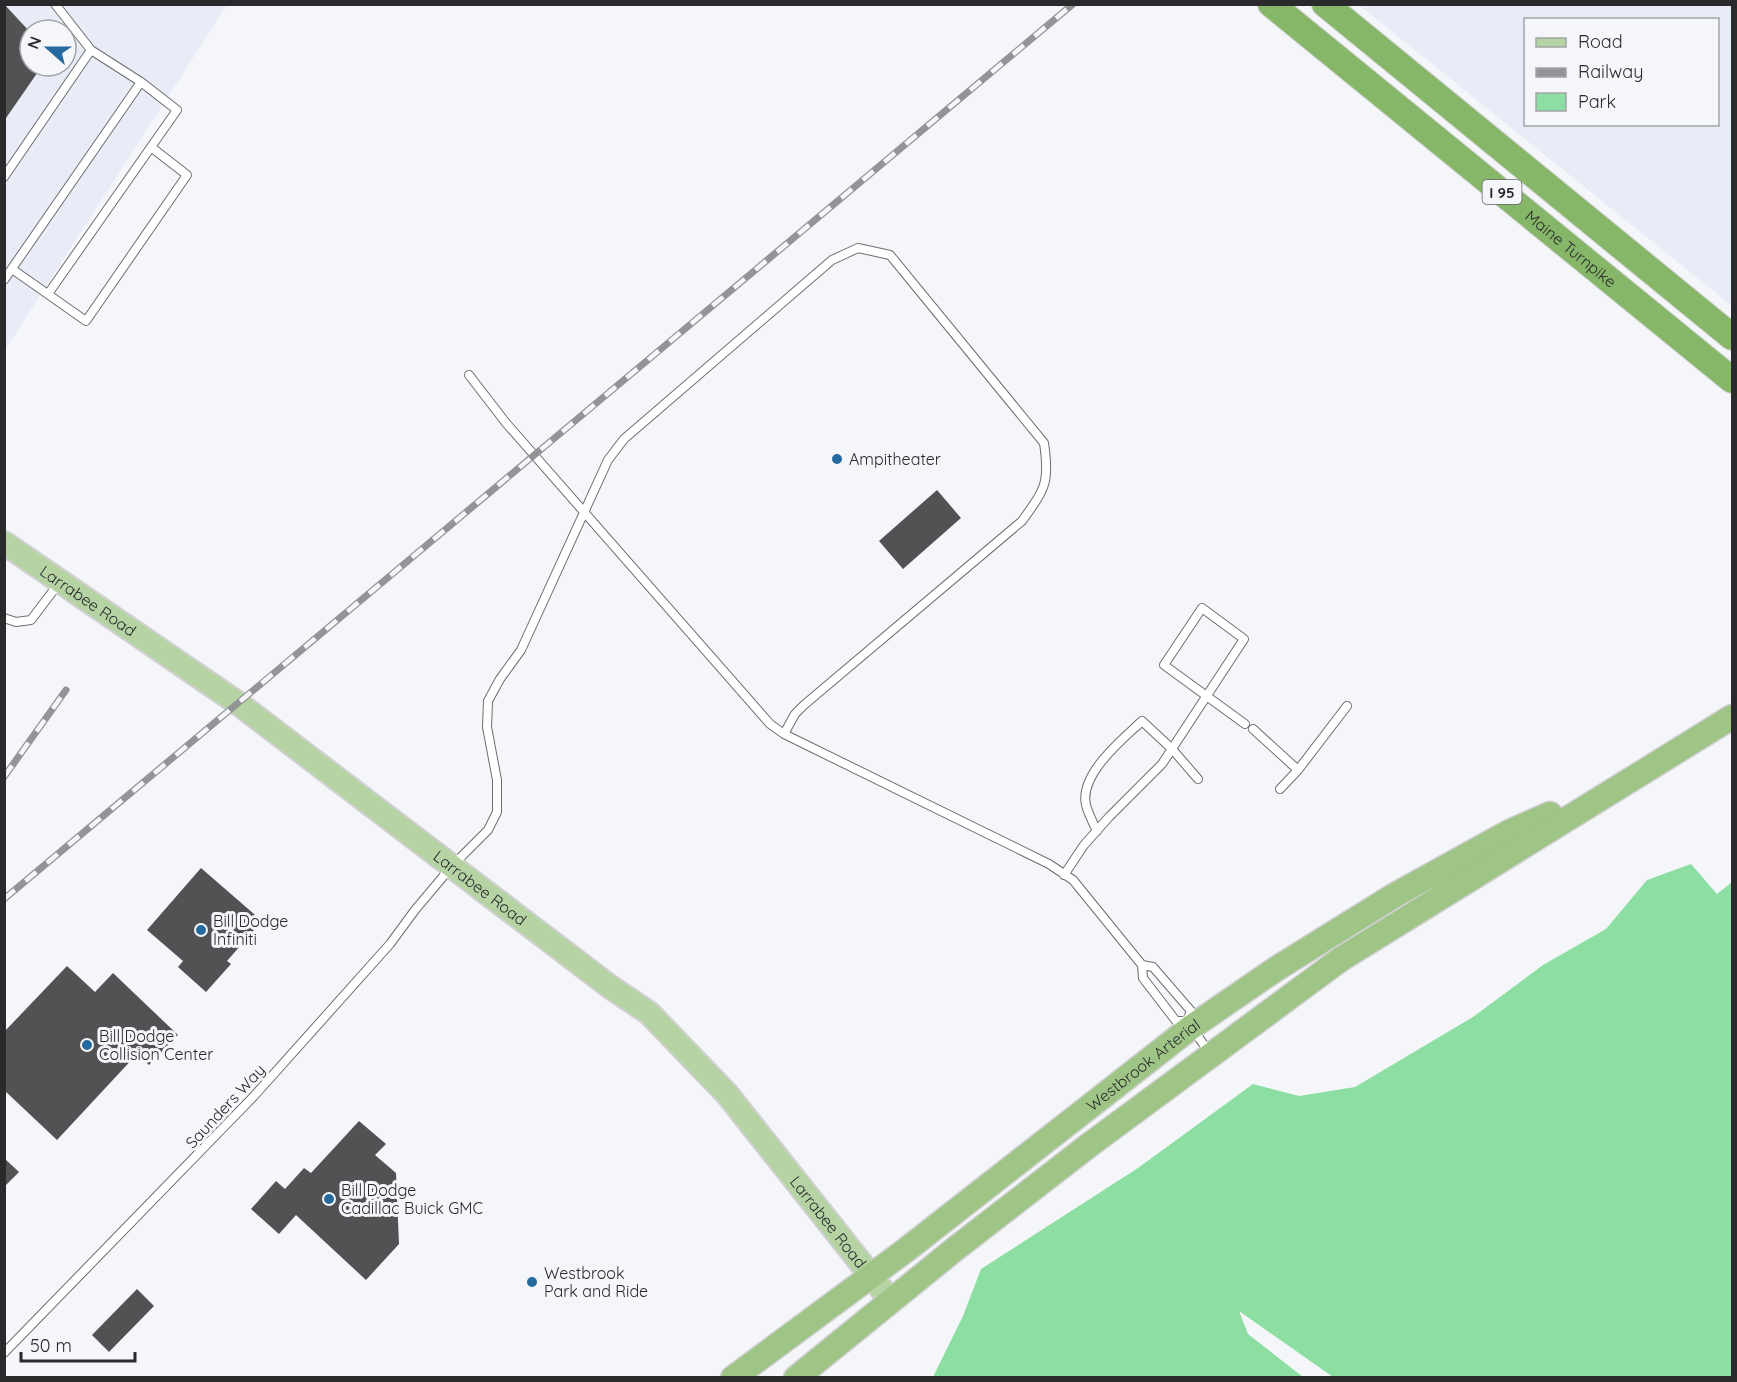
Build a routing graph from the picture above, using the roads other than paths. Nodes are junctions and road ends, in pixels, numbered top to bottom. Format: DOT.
graph roads {
  1 [pos="55,4"];
  2 [pos="1270,4"];
  3 [pos="1325,4"];
  4 [pos="91,50"];
  5 [pos="141,82"];
  6 [pos="151,147"];
  7 [pos="4,177"];
  8 [pos="12,269"];
  9 [pos="4,280"];
  10 [pos="48,294"];
  11 [pos="1732,337"];
  12 [pos="469,375"];
  13 [pos="1732,380"];
  14 [pos="584,513"];
  15 [pos="4,543"];
  16 [pos="60,582"];
  17 [pos="4,618"];
  18 [pos="1207,696"];
  19 [pos="1347,706"];
  20 [pos="1732,717"];
  21 [pos="1245,724"];
  22 [pos="1252,729"];
  23 [pos="784,734"];
  24 [pos="1172,749"];
  25 [pos="1298,770"];
  26 [pos="1198,779"];
  27 [pos="1280,789"];
  28 [pos="1587,805"];
  29 [pos="1097,831"];
  30 [pos="452,866"];
  31 [pos="1064,875"];
  32 [pos="1142,965"];
  33 [pos="1188,1025"];
  34 [pos="1212,1054"];
  35 [pos="871,1276"];
  36 [pos="891,1301"];
  37 [pos="5,1352"];
  38 [pos="732,1377"];
  39 [pos="796,1377"];
  1 -- 4 [label="lane"];
  2 -- 13 [label="highway, Maine Turnpike / I 95"];
  3 -- 11 [label="highway, Maine Turnpike / I 95"];
  4 -- 5 [label="lane"];
  4 -- 7 [label="lane"];
  5 -- 6 [label="lane"];
  5 -- 8 [label="lane"];
  6 -- 10 [label="lane"];
  6 -- 10 [label="lane"];
  8 -- 9 [label="lane"];
  8 -- 10 [label="lane"];
  12 -- 14 [label="lane"];
  14 -- 23 [label="lane"];
  14 -- 23 [label="lane, Saunders Way"];
  14 -- 30 [label="lane, Saunders Way"];
  15 -- 16 [label="main road, Larrabee Road"];
  16 -- 17 [label="lane"];
  16 -- 30 [label="main road, Larrabee Road"];
  18 -- 18 [label="lane"];
  18 -- 21 [label="lane"];
  18 -- 24 [label="lane"];
  19 -- 25 [label="lane"];
  20 -- 28 [label="highway, Westbrook Arterial"];
  22 -- 25 [label="lane"];
  23 -- 31 [label="lane"];
  24 -- 26 [label="lane"];
  24 -- 29 [label="lane"];
  24 -- 29 [label="lane"];
  25 -- 27 [label="lane"];
  28 -- 33 [label="highway, Westbrook Arterial"];
  28 -- 34 [label="highway, Westbrook Arterial"];
  29 -- 31 [label="lane"];
  30 -- 35 [label="main road, Larrabee Road"];
  30 -- 37 [label="lane, Saunders Way"];
  31 -- 32 [label="lane"];
  32 -- 33 [label="lane"];
  32 -- 33 [label="lane"];
  33 -- 34 [label="lane"];
  33 -- 35 [label="highway, Westbrook Arterial"];
  34 -- 36 [label="highway, Westbrook Arterial"];
  35 -- 36 [label="main road, Larrabee Road"];
  35 -- 38 [label="highway, Westbrook Arterial"];
  36 -- 39 [label="highway, Westbrook Arterial"];
}
